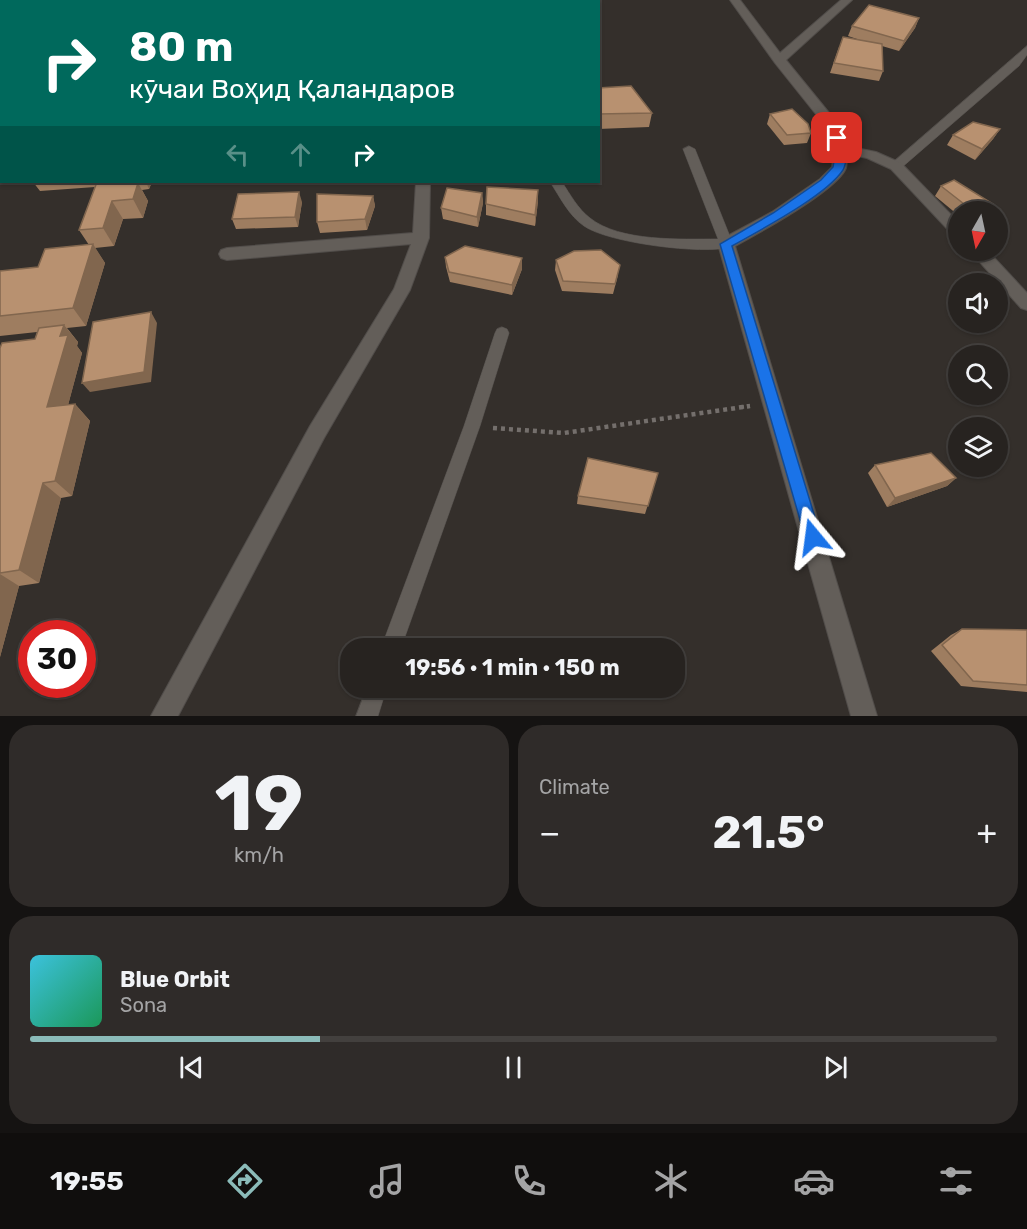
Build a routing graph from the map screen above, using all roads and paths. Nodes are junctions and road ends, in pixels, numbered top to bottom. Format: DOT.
graph roads {
  1 [pos="735,0"];
  2 [pos="847,0"];
  3 [pos="1027,48"];
  4 [pos="779,60"];
  5 [pos="1015,64"];
  6 [pos="1027,65"];
  7 [pos="689,149"];
  8 [pos="841,149"];
  9 [pos="896,166"];
  10 [pos="423,183"];
  11 [pos="557,183"];
  12 [pos="948,221"];
  13 [pos="421,238"];
  14 [pos="726,244"];
  15 [pos="227,254"];
  16 [pos="986,261"];
  17 [pos="1027,304"];
  18 [pos="502,333"];
  19 [pos="774,402"];
  20 [pos="472,426"];
  21 [pos="395,638"];
  22 [pos="373,698"];
  23 [pos="164,716"];
  24 [pos="367,716"];
  25 [pos="864,716"];
  1 -- 4 [label="street"];
  2 -- 4 [label="street"];
  3 -- 5 [label="lane"];
  4 -- 8 [label="street"];
  5 -- 6 [label="lane"];
  5 -- 9 [label="lane"];
  7 -- 14 [label="lane"];
  8 -- 9 [label="street"];
  8 -- 14 [label="street"];
  9 -- 12 [label="street"];
  10 -- 13 [label="street"];
  11 -- 14 [label="lane"];
  13 -- 15 [label="street"];
  13 -- 23 [label="street"];
  14 -- 19 [label="street"];
  16 -- 17 [label="street"];
  18 -- 20 [label="lane"];
  19 -- 20 [label="path"];
  19 -- 25 [label="street"];
  20 -- 21 [label="lane"];
  22 -- 24 [label="lane"];
}
